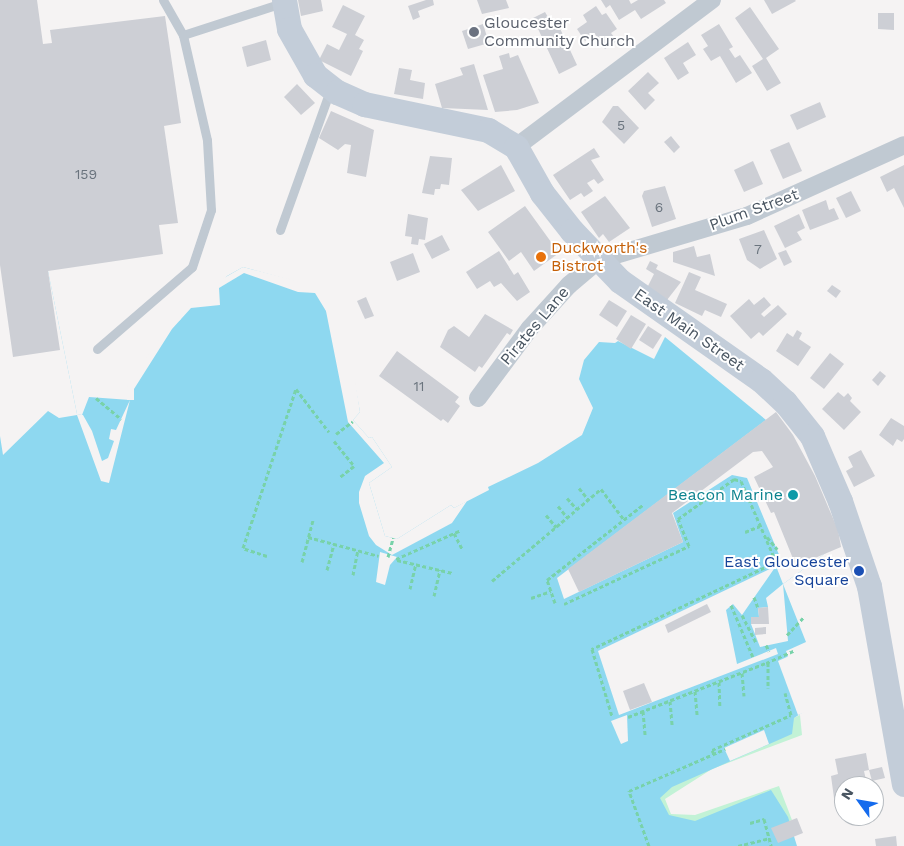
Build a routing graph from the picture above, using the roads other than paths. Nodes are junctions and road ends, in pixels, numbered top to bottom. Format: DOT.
graph roads {
  1 [pos="163,0"];
  2 [pos="712,0"];
  3 [pos="284,1"];
  4 [pos="183,34"];
  5 [pos="331,88"];
  6 [pos="904,145"];
  7 [pos="516,147"];
  8 [pos="280,230"];
  9 [pos="599,260"];
  10 [pos="97,349"];
  11 [pos="478,398"];
  12 [pos="904,784"];
  1 -- 4 [label="lane"];
  2 -- 7 [label="street"];
  3 -- 4 [label="lane"];
  3 -- 5 [label="main road, East Main Street"];
  4 -- 10 [label="lane"];
  5 -- 7 [label="main road, East Main Street"];
  5 -- 8 [label="lane"];
  6 -- 9 [label="street, Plum Street"];
  7 -- 9 [label="main road, East Main Street"];
  9 -- 11 [label="street, Pirates Lane"];
  9 -- 12 [label="main road, East Main Street"];
}
